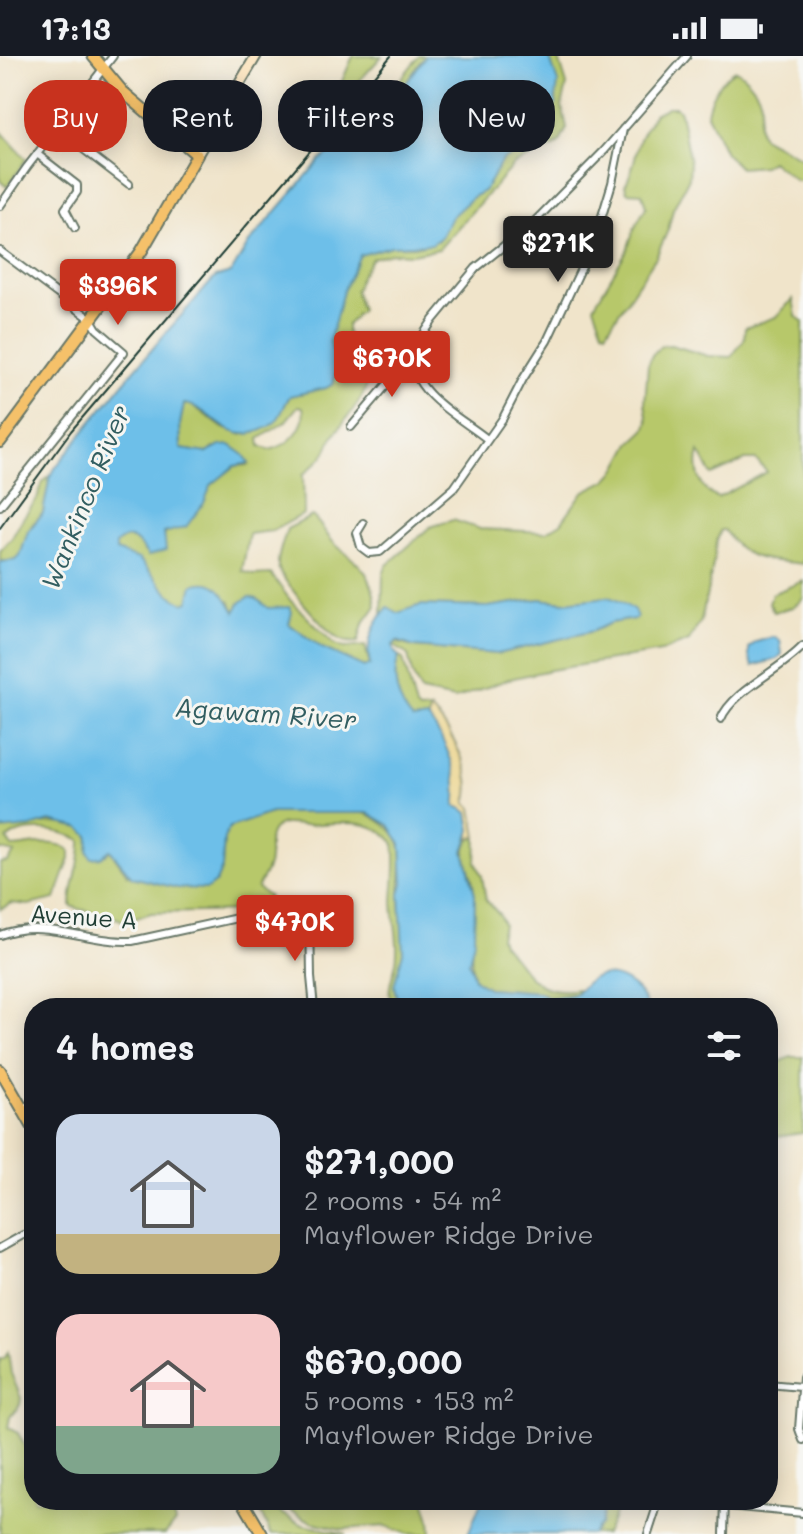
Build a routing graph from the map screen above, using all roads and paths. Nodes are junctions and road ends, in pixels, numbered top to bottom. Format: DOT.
graph roads {
  1 [pos="93,56"];
  2 [pos="113,56"];
  3 [pos="256,56"];
  4 [pos="687,56"];
  5 [pos="102,68"];
  6 [pos="93,80"];
  7 [pos="623,129"];
  8 [pos="87,152"];
  9 [pos="37,154"];
  10 [pos="197,155"];
  11 [pos="129,184"];
  12 [pos="0,206"];
  13 [pos="75,228"];
  14 [pos="0,251"];
  15 [pos="91,319"];
  16 [pos="411,353"];
  17 [pos="351,427"];
  18 [pos="487,439"];
  19 [pos="0,442"];
  20 [pos="0,506"];
  21 [pos="363,523"];
  22 [pos="803,646"];
  23 [pos="721,719"];
  24 [pos="310,897"];
  25 [pos="306,907"];
  26 [pos="0,935"];
  27 [pos="313,998"];
  28 [pos="0,1070"];
  29 [pos="22,1108"];
  30 [pos="24,1112"];
  31 [pos="24,1235"];
  32 [pos="0,1248"];
  33 [pos="803,1377"];
  34 [pos="778,1385"];
  35 [pos="801,1387"];
  36 [pos="803,1440"];
  37 [pos="248,1510"];
  38 [pos="657,1510"];
  39 [pos="725,1510"];
  40 [pos="778,1510"];
  41 [pos="803,1513"];
  42 [pos="262,1534"];
  43 [pos="648,1534"];
  44 [pos="724,1534"];
  1 -- 5 [label="main road"];
  2 -- 5 [label="street"];
  3 -- 10 [label="main road"];
  4 -- 7 [label="street"];
  5 -- 6 [label="street"];
  5 -- 10 [label="main road"];
  7 -- 16 [label="street"];
  7 -- 18 [label="street"];
  8 -- 11 [label="street"];
  9 -- 12 [label="street"];
  9 -- 13 [label="street"];
  10 -- 15 [label="main road"];
  14 -- 15 [label="street"];
  15 -- 19 [label="main road"];
  15 -- 20 [label="street"];
  16 -- 17 [label="street"];
  16 -- 18 [label="street"];
  18 -- 21 [label="street"];
  22 -- 23 [label="street"];
  24 -- 25 [label="street"];
  25 -- 26 [label="street, Avenue A"];
  25 -- 27 [label="street"];
  28 -- 29 [label="main road"];
  29 -- 30 [label="main road"];
  31 -- 32 [label="street"];
  33 -- 35 [label="street"];
  34 -- 35 [label="street"];
  35 -- 36 [label="street"];
  37 -- 42 [label="main road"];
  38 -- 43 [label="street"];
  39 -- 44 [label="street"];
  40 -- 41 [label="street"];
}
